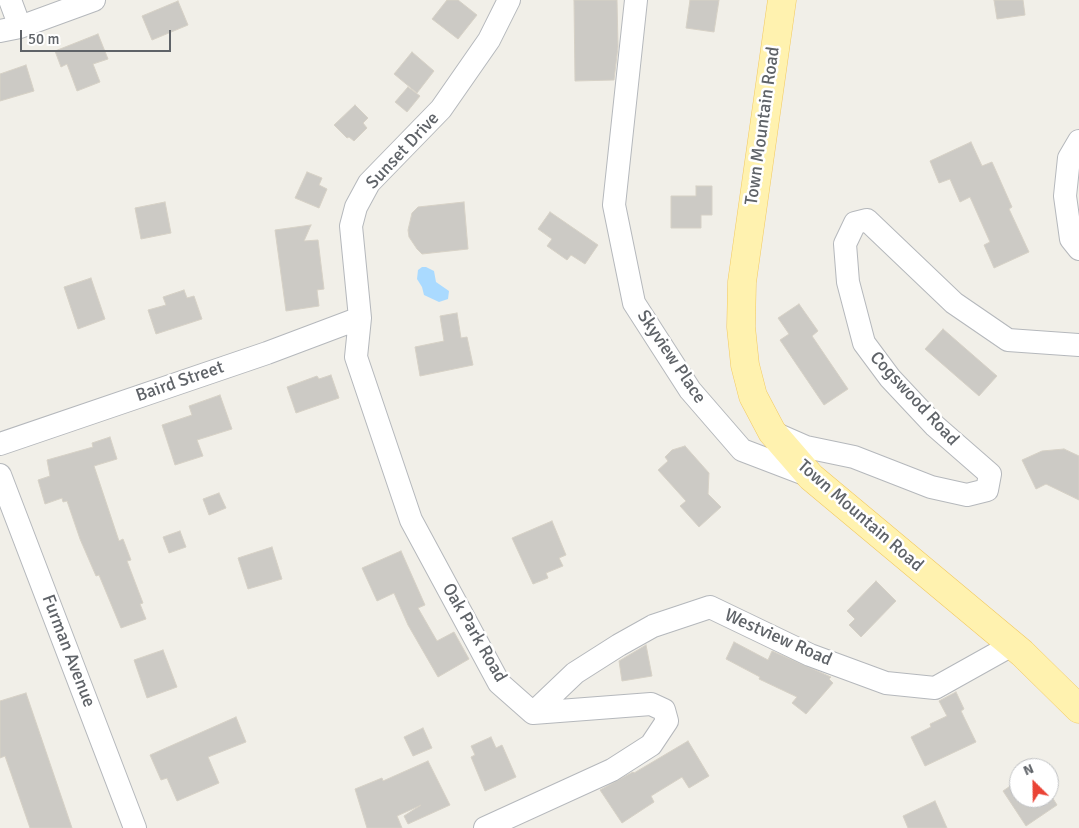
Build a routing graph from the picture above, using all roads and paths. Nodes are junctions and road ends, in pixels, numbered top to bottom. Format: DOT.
graph roads {
  1 [pos="10,0"];
  2 [pos="94,0"];
  3 [pos="509,0"];
  4 [pos="636,0"];
  5 [pos="782,0"];
  6 [pos="10,29"];
  7 [pos="1079,140"];
  8 [pos="1079,249"];
  9 [pos="360,318"];
  10 [pos="1079,345"];
  11 [pos="773,433"];
  12 [pos="0,444"];
  13 [pos="0,475"];
  14 [pos="811,477"];
  15 [pos="1012,646"];
  16 [pos="1079,710"];
  17 [pos="533,713"];
  18 [pos="135,828"];
  19 [pos="485,828"];
  1 -- 6 [label="street"];
  2 -- 6 [label="street"];
  3 -- 9 [label="street, Sunset Drive"];
  4 -- 14 [label="street, Skyview Place"];
  5 -- 11 [label="main road, Town Mountain Road"];
  7 -- 8 [label="street"];
  9 -- 12 [label="street, Baird Street"];
  9 -- 17 [label="street, Oak Park Road"];
  10 -- 11 [label="street, Cogswood Road"];
  11 -- 14 [label="main road, Town Mountain Road"];
  13 -- 18 [label="street, Furman Avenue"];
  14 -- 15 [label="main road, Town Mountain Road"];
  15 -- 16 [label="main road, Town Mountain Road"];
  15 -- 17 [label="street, Westview Road"];
  17 -- 19 [label="street"];
}
